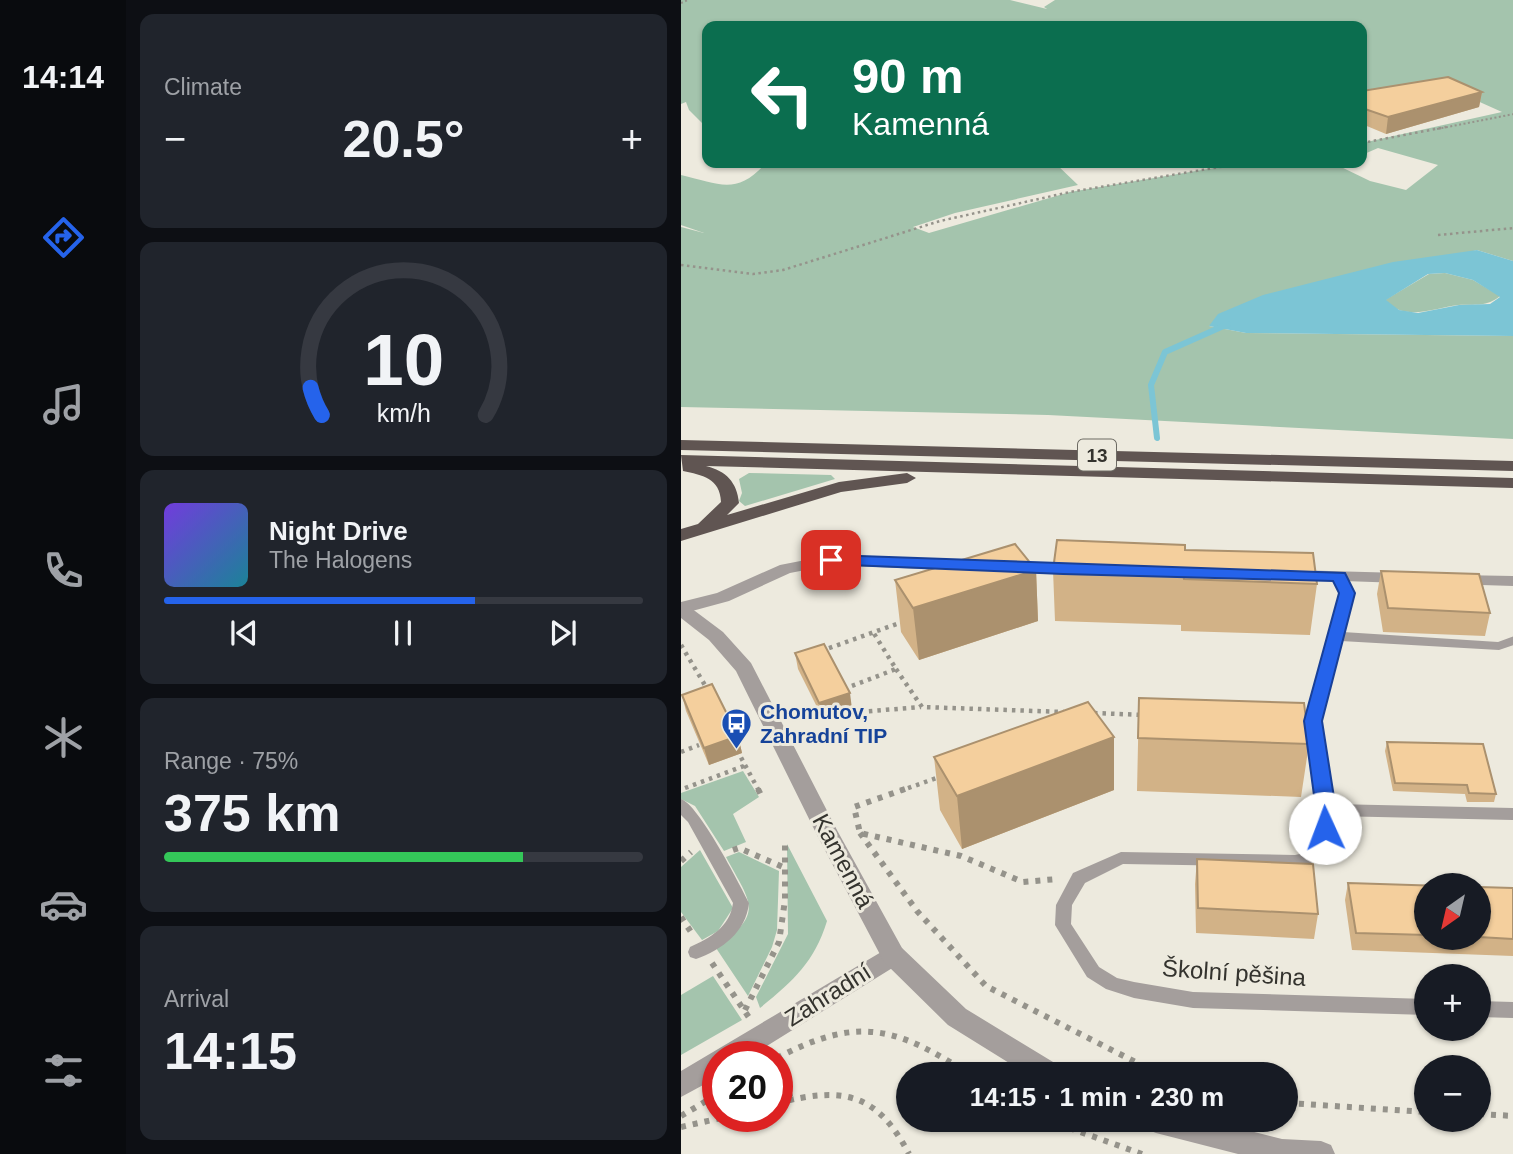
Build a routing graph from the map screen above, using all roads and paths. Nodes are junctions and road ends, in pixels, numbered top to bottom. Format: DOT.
graph roads {
  1 [pos="688,0"];
  2 [pos="681,3"];
  3 [pos="1513,114"];
  4 [pos="1367,142"];
  5 [pos="1214,168"];
  6 [pos="1513,226"];
  7 [pos="1438,235"];
  8 [pos="681,265"];
  9 [pos="681,444"];
  10 [pos="681,460"];
  11 [pos="681,466"];
  12 [pos="1513,466"];
  13 [pos="1009,471"];
  14 [pos="1513,483"];
  15 [pos="689,532"];
  16 [pos="1090,570"];
  17 [pos="1270,575"];
  18 [pos="1339,576"];
  19 [pos="1513,581"];
  20 [pos="681,608"];
  21 [pos="911,619"];
  22 [pos="873,632"];
  23 [pos="1336,636"];
  24 [pos="1513,640"];
  25 [pos="681,645"];
  26 [pos="816,653"];
  27 [pos="896,669"];
  28 [pos="843,690"];
  29 [pos="710,694"];
  30 [pos="921,707"];
  31 [pos="1075,713"];
  32 [pos="1089,713"];
  33 [pos="832,714"];
  34 [pos="1159,715"];
  35 [pos="733,742"];
  36 [pos="699,745"];
  37 [pos="681,752"];
  38 [pos="744,766"];
  39 [pos="953,772"];
  40 [pos="681,789"];
  41 [pos="761,795"];
  42 [pos="681,805"];
  43 [pos="1326,810"];
  44 [pos="1513,814"];
  45 [pos="860,833"];
  46 [pos="785,840"];
  47 [pos="716,857"];
  48 [pos="785,868"];
  49 [pos="1079,878"];
  50 [pos="681,917"];
  51 [pos="699,951"];
  52 [pos="893,955"];
  53 [pos="1414,1007"];
  54 [pos="1491,1009"];
  55 [pos="745,1010"];
  56 [pos="1513,1010"];
  57 [pos="760,1036"];
  58 [pos="752,1041"];
  59 [pos="764,1041"];
  60 [pos="793,1050"];
  61 [pos="951,1062"];
  62 [pos="1030,1062"];
  63 [pos="1135,1062"];
  64 [pos="702,1073"];
  65 [pos="681,1085"];
  66 [pos="793,1099"];
  67 [pos="702,1104"];
  68 [pos="1298,1104"];
  69 [pos="1414,1111"];
  70 [pos="1491,1115"];
  71 [pos="681,1116"];
  72 [pos="1513,1116"];
  73 [pos="702,1122"];
  74 [pos="681,1127"];
  75 [pos="1081,1132"];
  76 [pos="1203,1132"];
  77 [pos="910,1154"];
  78 [pos="1142,1154"];
  79 [pos="1321,1154"];
  1 -- 2 [label="path"];
  3 -- 4 [label="path"];
  5 -- 8 [label="path"];
  6 -- 7 [label="path"];
  9 -- 12 [label="highway, 13"];
  10 -- 13 [label="highway, 13"];
  11 -- 15 [label="highway"];
  13 -- 14 [label="highway, 13"];
  13 -- 15 [label="highway"];
  16 -- 20 [label="street, Kamenná"];
  17 -- 18 [label="street"];
  18 -- 19 [label="street"];
  18 -- 23 [label="lane"];
  20 -- 52 [label="street, Kamenná"];
  21 -- 22 [label="path"];
  22 -- 26 [label="path"];
  22 -- 27 [label="path"];
  23 -- 24 [label="lane"];
  23 -- 43 [label="lane"];
  25 -- 29 [label="path"];
  27 -- 28 [label="path"];
  27 -- 30 [label="path"];
  30 -- 31 [label="path"];
  30 -- 33 [label="path"];
  32 -- 34 [label="path"];
  35 -- 38 [label="path"];
  36 -- 37 [label="path"];
  38 -- 40 [label="path"];
  38 -- 41 [label="path"];
  39 -- 45 [label="path"];
  42 -- 47 [label="lane"];
  43 -- 44 [label="lane"];
  43 -- 49 [label="lane"];
  45 -- 49 [label="path"];
  45 -- 63 [label="path"];
  46 -- 48 [label="path"];
  47 -- 48 [label="path"];
  47 -- 51 [label="lane"];
  48 -- 55 [label="path"];
  49 -- 53 [label="lane, Školní pěšina"];
  50 -- 51 [label="path"];
  51 -- 55 [label="path"];
  52 -- 57 [label="street, Zahradní"];
  52 -- 62 [label="street, Kamenná"];
  54 -- 56 [label="lane"];
  55 -- 57 [label="path"];
  57 -- 58 [label="street, Zahradní"];
  57 -- 59 [label="path"];
  60 -- 61 [label="path"];
  64 -- 65 [label="street"];
  66 -- 77 [label="path"];
  67 -- 71 [label="path"];
  68 -- 69 [label="path"];
  70 -- 72 [label="path"];
  73 -- 74 [label="path"];
  75 -- 78 [label="path"];
  76 -- 79 [label="street"];
}
